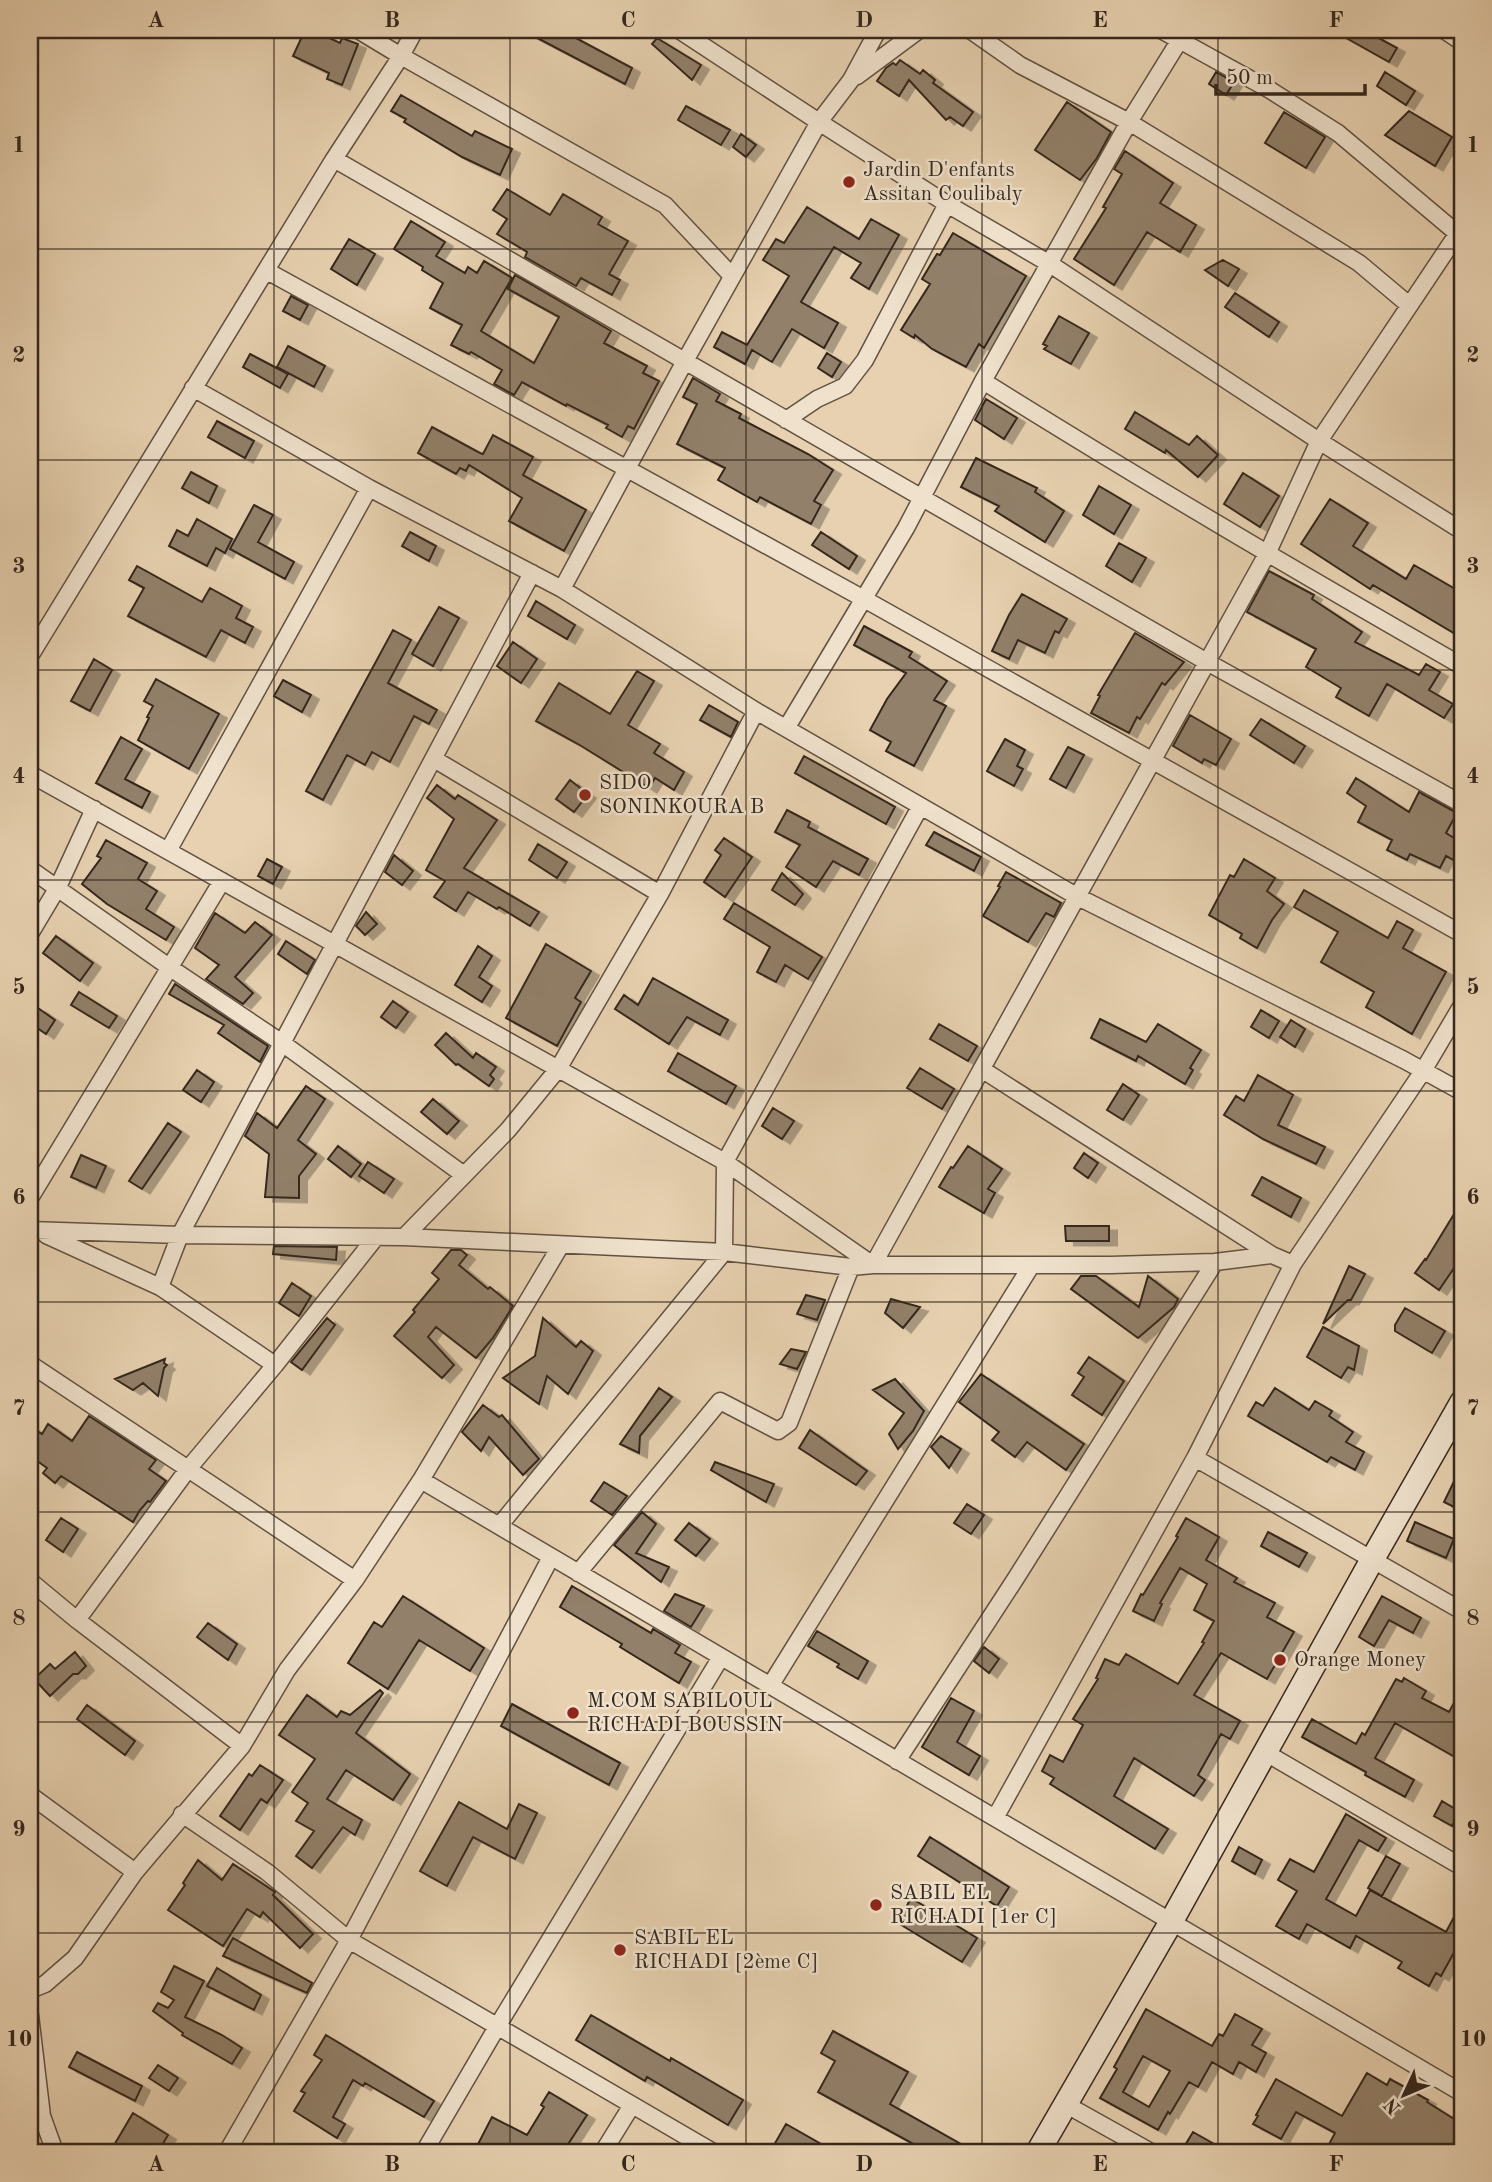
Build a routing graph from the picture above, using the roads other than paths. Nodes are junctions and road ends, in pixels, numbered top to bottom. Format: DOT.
graph roads {
  1 [pos="358,30"];
  2 [pos="415,30"];
  3 [pos="678,30"];
  4 [pos="878,30"];
  5 [pos="919,30"];
  6 [pos="970,30"];
  7 [pos="1161,30"];
  8 [pos="1444,30"];
  9 [pos="1183,35"];
  10 [pos="1462,42"];
  11 [pos="401,56"];
  12 [pos="852,80"];
  13 [pos="819,122"];
  14 [pos="1129,122"];
  15 [pos="334,159"];
  16 [pos="947,204"];
  17 [pos="1460,231"];
  18 [pos="1050,264"];
  19 [pos="267,271"];
  20 [pos="732,276"];
  21 [pos="1409,305"];
  22 [pos="685,361"];
  23 [pos="983,382"];
  24 [pos="193,388"];
  25 [pos="786,420"];
  26 [pos="1319,441"];
  27 [pos="628,469"];
  28 [pos="369,488"];
  29 [pos="921,498"];
  30 [pos="1462,531"];
  31 [pos="1267,554"];
  32 [pos="532,573"];
  33 [pos="562,589"];
  34 [pos="864,599"];
  35 [pos="30,656"];
  36 [pos="1207,662"];
  37 [pos="1462,666"];
  38 [pos="756,710"];
  39 [pos="787,727"];
  40 [pos="434,759"];
  41 [pos="1153,761"];
  42 [pos="30,774"];
  43 [pos="1462,804"];
  44 [pos="920,807"];
  45 [pos="94,809"];
  46 [pos="168,851"];
  47 [pos="30,869"];
  48 [pos="222,881"];
  49 [pos="58,887"];
  50 [pos="660,894"];
  51 [pos="1078,897"];
  52 [pos="30,934"];
  53 [pos="1462,934"];
  54 [pos="334,944"];
  55 [pos="169,967"];
  56 [pos="1462,1005"];
  57 [pos="282,1043"];
  58 [pos="558,1069"];
  59 [pos="983,1070"];
  60 [pos="1423,1071"];
  61 [pos="1462,1092"];
  62 [pos="725,1162"];
  63 [pos="464,1175"];
  64 [pos="30,1198"];
  65 [pos="33,1230"];
  66 [pos="180,1235"];
  67 [pos="376,1237"];
  68 [pos="404,1237"];
  69 [pos="561,1245"];
  70 [pos="724,1252"];
  71 [pos="1272,1255"];
  72 [pos="1216,1262"];
  73 [pos="1293,1264"];
  74 [pos="873,1265"];
  75 [pos="1031,1266"];
  76 [pos="851,1267"];
  77 [pos="160,1287"];
  78 [pos="30,1364"];
  79 [pos="275,1365"];
  80 [pos="1462,1402"];
  81 [pos="1195,1458"];
  82 [pos="188,1469"];
  83 [pos="421,1480"];
  84 [pos="499,1526"];
  85 [pos="551,1557"];
  86 [pos="1372,1560"];
  87 [pos="578,1573"];
  88 [pos="355,1580"];
  89 [pos="30,1581"];
  90 [pos="1462,1611"];
  91 [pos="77,1620"];
  92 [pos="721,1657"];
  93 [pos="771,1686"];
  94 [pos="242,1746"];
  95 [pos="1266,1753"];
  96 [pos="897,1760"];
  97 [pos="30,1795"];
  98 [pos="182,1814"];
  99 [pos="995,1818"];
  100 [pos="1462,1867"];
  101 [pos="135,1872"];
  102 [pos="1171,1922"];
  103 [pos="349,1940"];
  104 [pos="30,1990"];
  105 [pos="30,2015"];
  106 [pos="497,2027"];
  107 [pos="1462,2093"];
  108 [pos="1065,2104"];
  109 [pos="632,2105"];
  110 [pos="55,2152"];
  111 [pos="227,2152"];
  112 [pos="424,2152"];
  113 [pos="603,2152"];
  114 [pos="713,2152"];
  115 [pos="1038,2152"];
  116 [pos="1151,2152"];
  1 -- 11 [label="street"];
  2 -- 11 [label="street"];
  3 -- 13 [label="street"];
  4 -- 12 [label="street"];
  5 -- 12 [label="street"];
  6 -- 14 [label="street"];
  7 -- 9 [label="street"];
  8 -- 10 [label="street"];
  9 -- 14 [label="street"];
  9 -- 17 [label="street"];
  11 -- 15 [label="street"];
  11 -- 20 [label="street"];
  12 -- 13 [label="street"];
  13 -- 16 [label="street"];
  13 -- 20 [label="street"];
  14 -- 18 [label="street"];
  14 -- 21 [label="street"];
  15 -- 19 [label="street"];
  15 -- 22 [label="street"];
  16 -- 18 [label="street"];
  16 -- 25 [label="street"];
  17 -- 21 [label="street"];
  18 -- 23 [label="street"];
  18 -- 26 [label="street"];
  19 -- 24 [label="street"];
  19 -- 27 [label="street"];
  20 -- 22 [label="street"];
  21 -- 26 [label="street"];
  22 -- 25 [label="street"];
  22 -- 27 [label="street"];
  23 -- 29 [label="street"];
  23 -- 31 [label="street"];
  24 -- 28 [label="street"];
  24 -- 35 [label="street"];
  25 -- 29 [label="street"];
  26 -- 30 [label="street"];
  26 -- 31 [label="street"];
  27 -- 33 [label="street"];
  27 -- 34 [label="street"];
  28 -- 32 [label="street"];
  28 -- 46 [label="street"];
  29 -- 34 [label="street"];
  29 -- 36 [label="street"];
  31 -- 36 [label="street"];
  31 -- 37 [label="street"];
  32 -- 33 [label="street"];
  32 -- 40 [label="street"];
  33 -- 38 [label="street"];
  34 -- 39 [label="street"];
  34 -- 41 [label="street"];
  36 -- 41 [label="street"];
  36 -- 43 [label="street"];
  38 -- 39 [label="street"];
  38 -- 50 [label="street"];
  39 -- 44 [label="street"];
  40 -- 50 [label="street"];
  40 -- 54 [label="street"];
  41 -- 51 [label="street"];
  41 -- 53 [label="street"];
  42 -- 45 [label="street"];
  44 -- 51 [label="street"];
  44 -- 62 [label="street"];
  45 -- 46 [label="street"];
  45 -- 49 [label="street"];
  46 -- 48 [label="street"];
  47 -- 49 [label="street"];
  48 -- 54 [label="street"];
  48 -- 55 [label="street"];
  49 -- 52 [label="street"];
  49 -- 55 [label="street"];
  50 -- 58 [label="street"];
  51 -- 59 [label="street"];
  51 -- 60 [label="street"];
  54 -- 57 [label="street"];
  54 -- 58 [label="street"];
  55 -- 57 [label="street"];
  55 -- 64 [label="street"];
  56 -- 60 [label="street"];
  57 -- 63 [label="street"];
  57 -- 66 [label="street"];
  58 -- 62 [label="street"];
  58 -- 63 [label="street"];
  59 -- 71 [label="street"];
  59 -- 74 [label="street"];
  60 -- 61 [label="street"];
  60 -- 73 [label="street"];
  62 -- 70 [label="street"];
  62 -- 74 [label="street"];
  63 -- 68 [label="street"];
  65 -- 66 [label="street"];
  65 -- 77 [label="street"];
  66 -- 67 [label="street"];
  66 -- 77 [label="street"];
  67 -- 68 [label="street"];
  67 -- 79 [label="street"];
  68 -- 69 [label="street"];
  69 -- 70 [label="street"];
  69 -- 83 [label="street"];
  70 -- 76 [label="street"];
  70 -- 84 [label="street"];
  71 -- 72 [label="street"];
  71 -- 73 [label="street"];
  72 -- 75 [label="street"];
  72 -- 96 [label="street"];
  73 -- 81 [label="street"];
  74 -- 75 [label="street"];
  74 -- 76 [label="street"];
  75 -- 93 [label="street"];
  76 -- 87 [label="street"];
  77 -- 79 [label="street"];
  78 -- 82 [label="street"];
  79 -- 82 [label="street"];
  80 -- 86 [label="street"];
  81 -- 86 [label="street"];
  81 -- 99 [label="street"];
  82 -- 88 [label="street"];
  82 -- 91 [label="street"];
  83 -- 84 [label="street"];
  83 -- 88 [label="street"];
  84 -- 85 [label="street"];
  85 -- 87 [label="street"];
  85 -- 103 [label="street"];
  86 -- 90 [label="street"];
  86 -- 95 [label="street"];
  87 -- 92 [label="street"];
  88 -- 94 [label="street"];
  89 -- 91 [label="street"];
  91 -- 94 [label="street"];
  92 -- 93 [label="street"];
  92 -- 106 [label="street"];
  93 -- 96 [label="street"];
  94 -- 98 [label="street"];
  95 -- 100 [label="street"];
  95 -- 102 [label="street"];
  96 -- 99 [label="street"];
  97 -- 101 [label="street"];
  98 -- 101 [label="street"];
  98 -- 103 [label="street"];
  99 -- 102 [label="street"];
  101 -- 104 [label="street"];
  102 -- 107 [label="street"];
  102 -- 108 [label="street"];
  103 -- 106 [label="street"];
  103 -- 111 [label="street"];
  105 -- 110 [label="street"];
  106 -- 109 [label="street"];
  106 -- 112 [label="street"];
  108 -- 115 [label="street"];
  108 -- 116 [label="street"];
  109 -- 113 [label="street"];
  109 -- 114 [label="street"];
}
